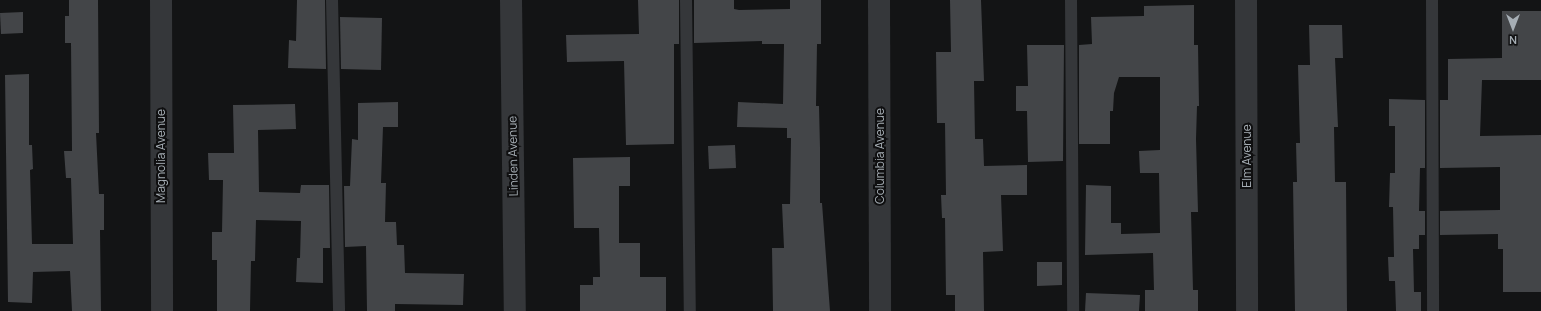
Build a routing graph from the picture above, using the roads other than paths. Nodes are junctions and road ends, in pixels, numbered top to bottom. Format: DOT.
graph roads {
  1 [pos="161,0"];
  2 [pos="332,0"];
  3 [pos="511,0"];
  4 [pos="686,0"];
  5 [pos="879,0"];
  6 [pos="1071,0"];
  7 [pos="1246,0"];
  8 [pos="1432,0"];
  9 [pos="162,311"];
  10 [pos="339,311"];
  11 [pos="515,311"];
  12 [pos="690,311"];
  13 [pos="880,311"];
  14 [pos="1073,311"];
  15 [pos="1247,311"];
  16 [pos="1432,311"];
  1 -- 9 [label="street, Magnolia Avenue"];
  2 -- 10 [label="lane"];
  3 -- 11 [label="street, Linden Avenue"];
  4 -- 12 [label="lane"];
  5 -- 13 [label="street, Columbia Avenue"];
  6 -- 14 [label="lane"];
  7 -- 15 [label="street, Elm Avenue"];
  8 -- 16 [label="lane"];
}
